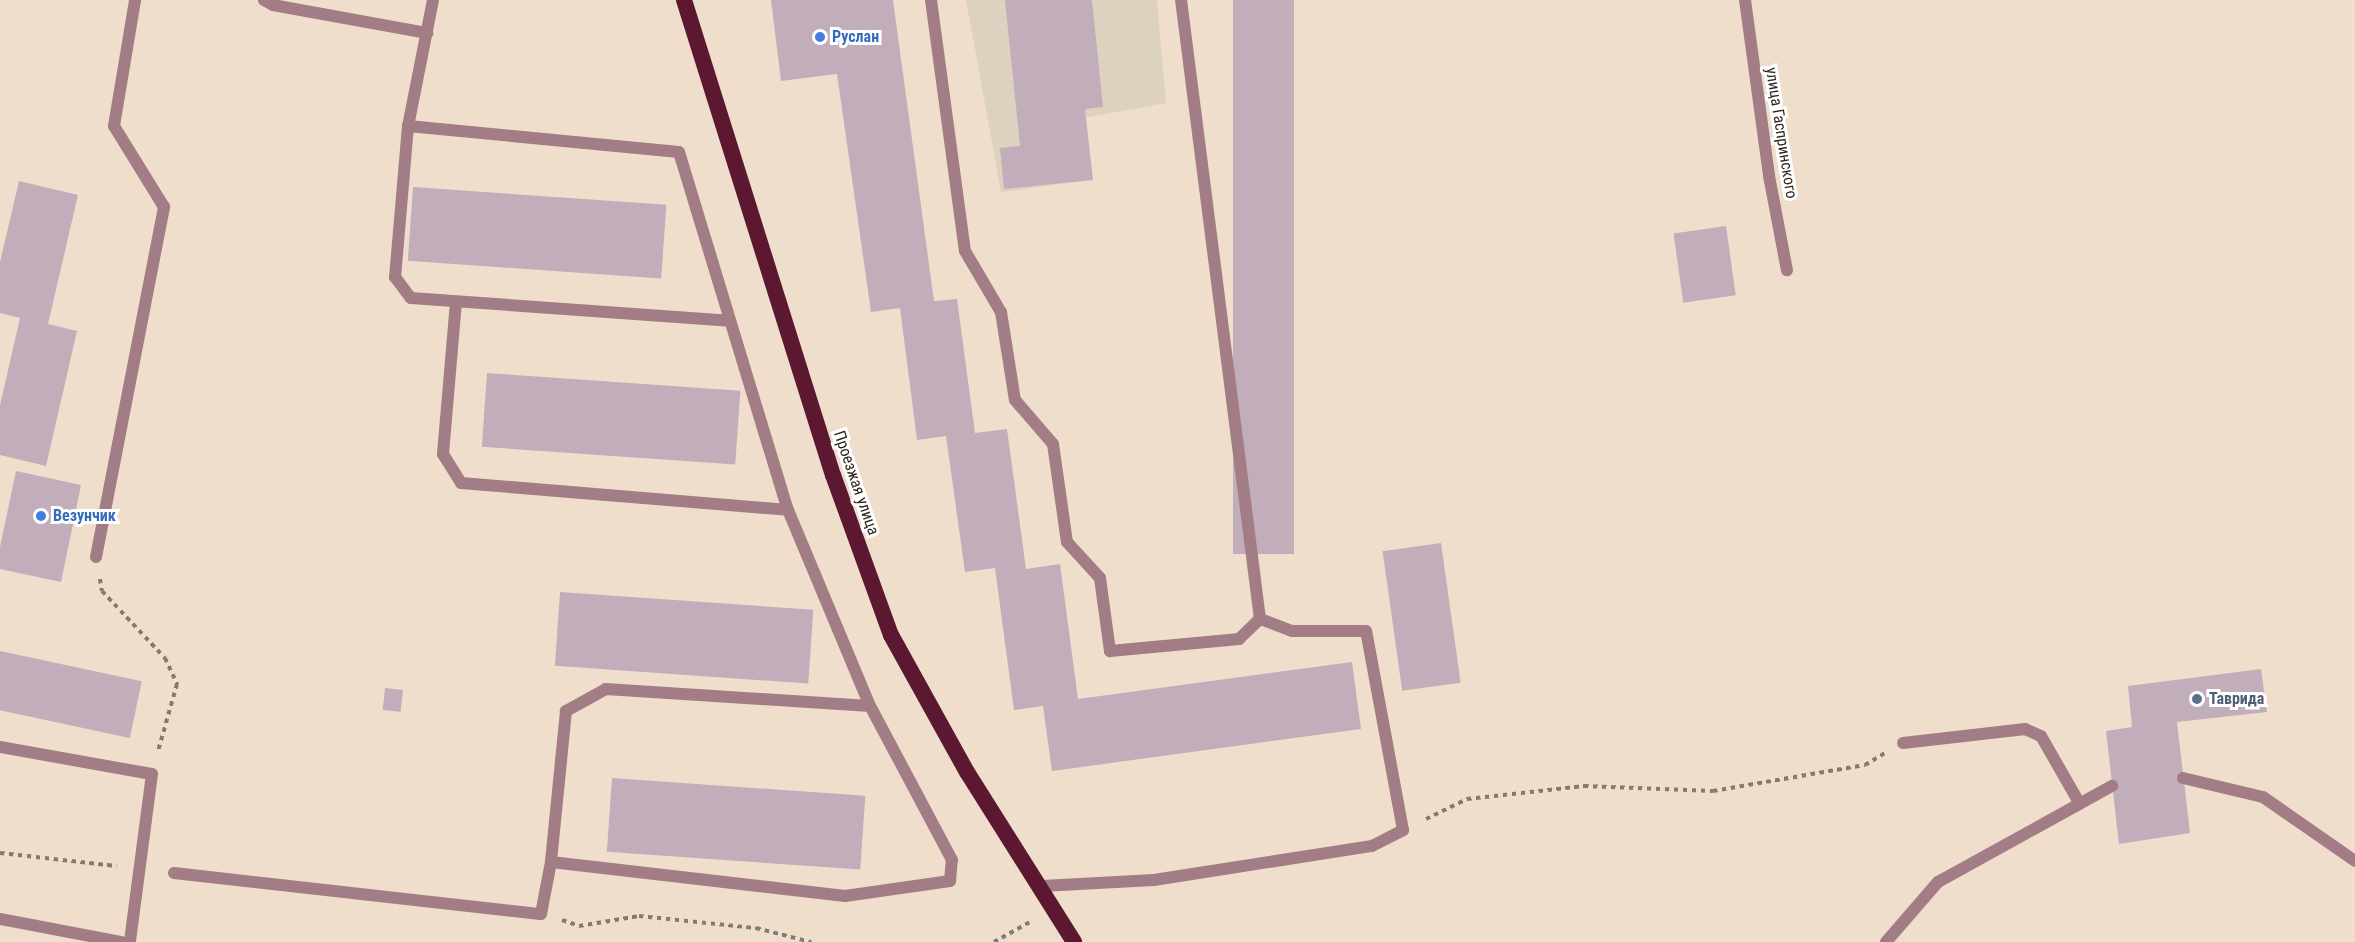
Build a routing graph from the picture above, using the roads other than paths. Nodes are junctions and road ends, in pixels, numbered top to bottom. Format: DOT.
graph roads {
  1 [pos="135,0"];
  2 [pos="264,0"];
  3 [pos="433,0"];
  4 [pos="684,0"];
  5 [pos="931,0"];
  6 [pos="1181,0"];
  7 [pos="1745,0"];
  8 [pos="427,33"];
  9 [pos="408,126"];
  10 [pos="1787,270"];
  11 [pos="456,302"];
  12 [pos="729,321"];
  13 [pos="788,510"];
  14 [pos="96,557"];
  15 [pos="1260,619"];
  16 [pos="870,706"];
  17 [pos="1903,743"];
  18 [pos="0,747"];
  19 [pos="2183,778"];
  20 [pos="2112,786"];
  21 [pos="2080,804"];
  22 [pos="2355,861"];
  23 [pos="551,862"];
  24 [pos="174,873"];
  25 [pos="1042,886"];
  26 [pos="0,919"];
  27 [pos="122,942"];
  28 [pos="130,942"];
  29 [pos="1074,942"];
  30 [pos="1886,942"];
  1 -- 14 [label="street"];
  2 -- 8 [label="street"];
  3 -- 8 [label="street"];
  4 -- 25 [label="highway, Проезжая улица"];
  5 -- 15 [label="street"];
  6 -- 15 [label="street"];
  7 -- 10 [label="street, улица Гаспринского"];
  8 -- 9 [label="street"];
  9 -- 11 [label="street"];
  9 -- 12 [label="street"];
  11 -- 12 [label="street"];
  11 -- 13 [label="street"];
  12 -- 13 [label="street"];
  13 -- 16 [label="street"];
  15 -- 25 [label="street"];
  16 -- 23 [label="street"];
  16 -- 23 [label="street"];
  17 -- 21 [label="street"];
  18 -- 28 [label="street"];
  19 -- 22 [label="street"];
  20 -- 21 [label="street"];
  21 -- 30 [label="street"];
  23 -- 24 [label="street"];
  25 -- 29 [label="highway, Проезжая улица"];
  26 -- 27 [label="street"];
}
